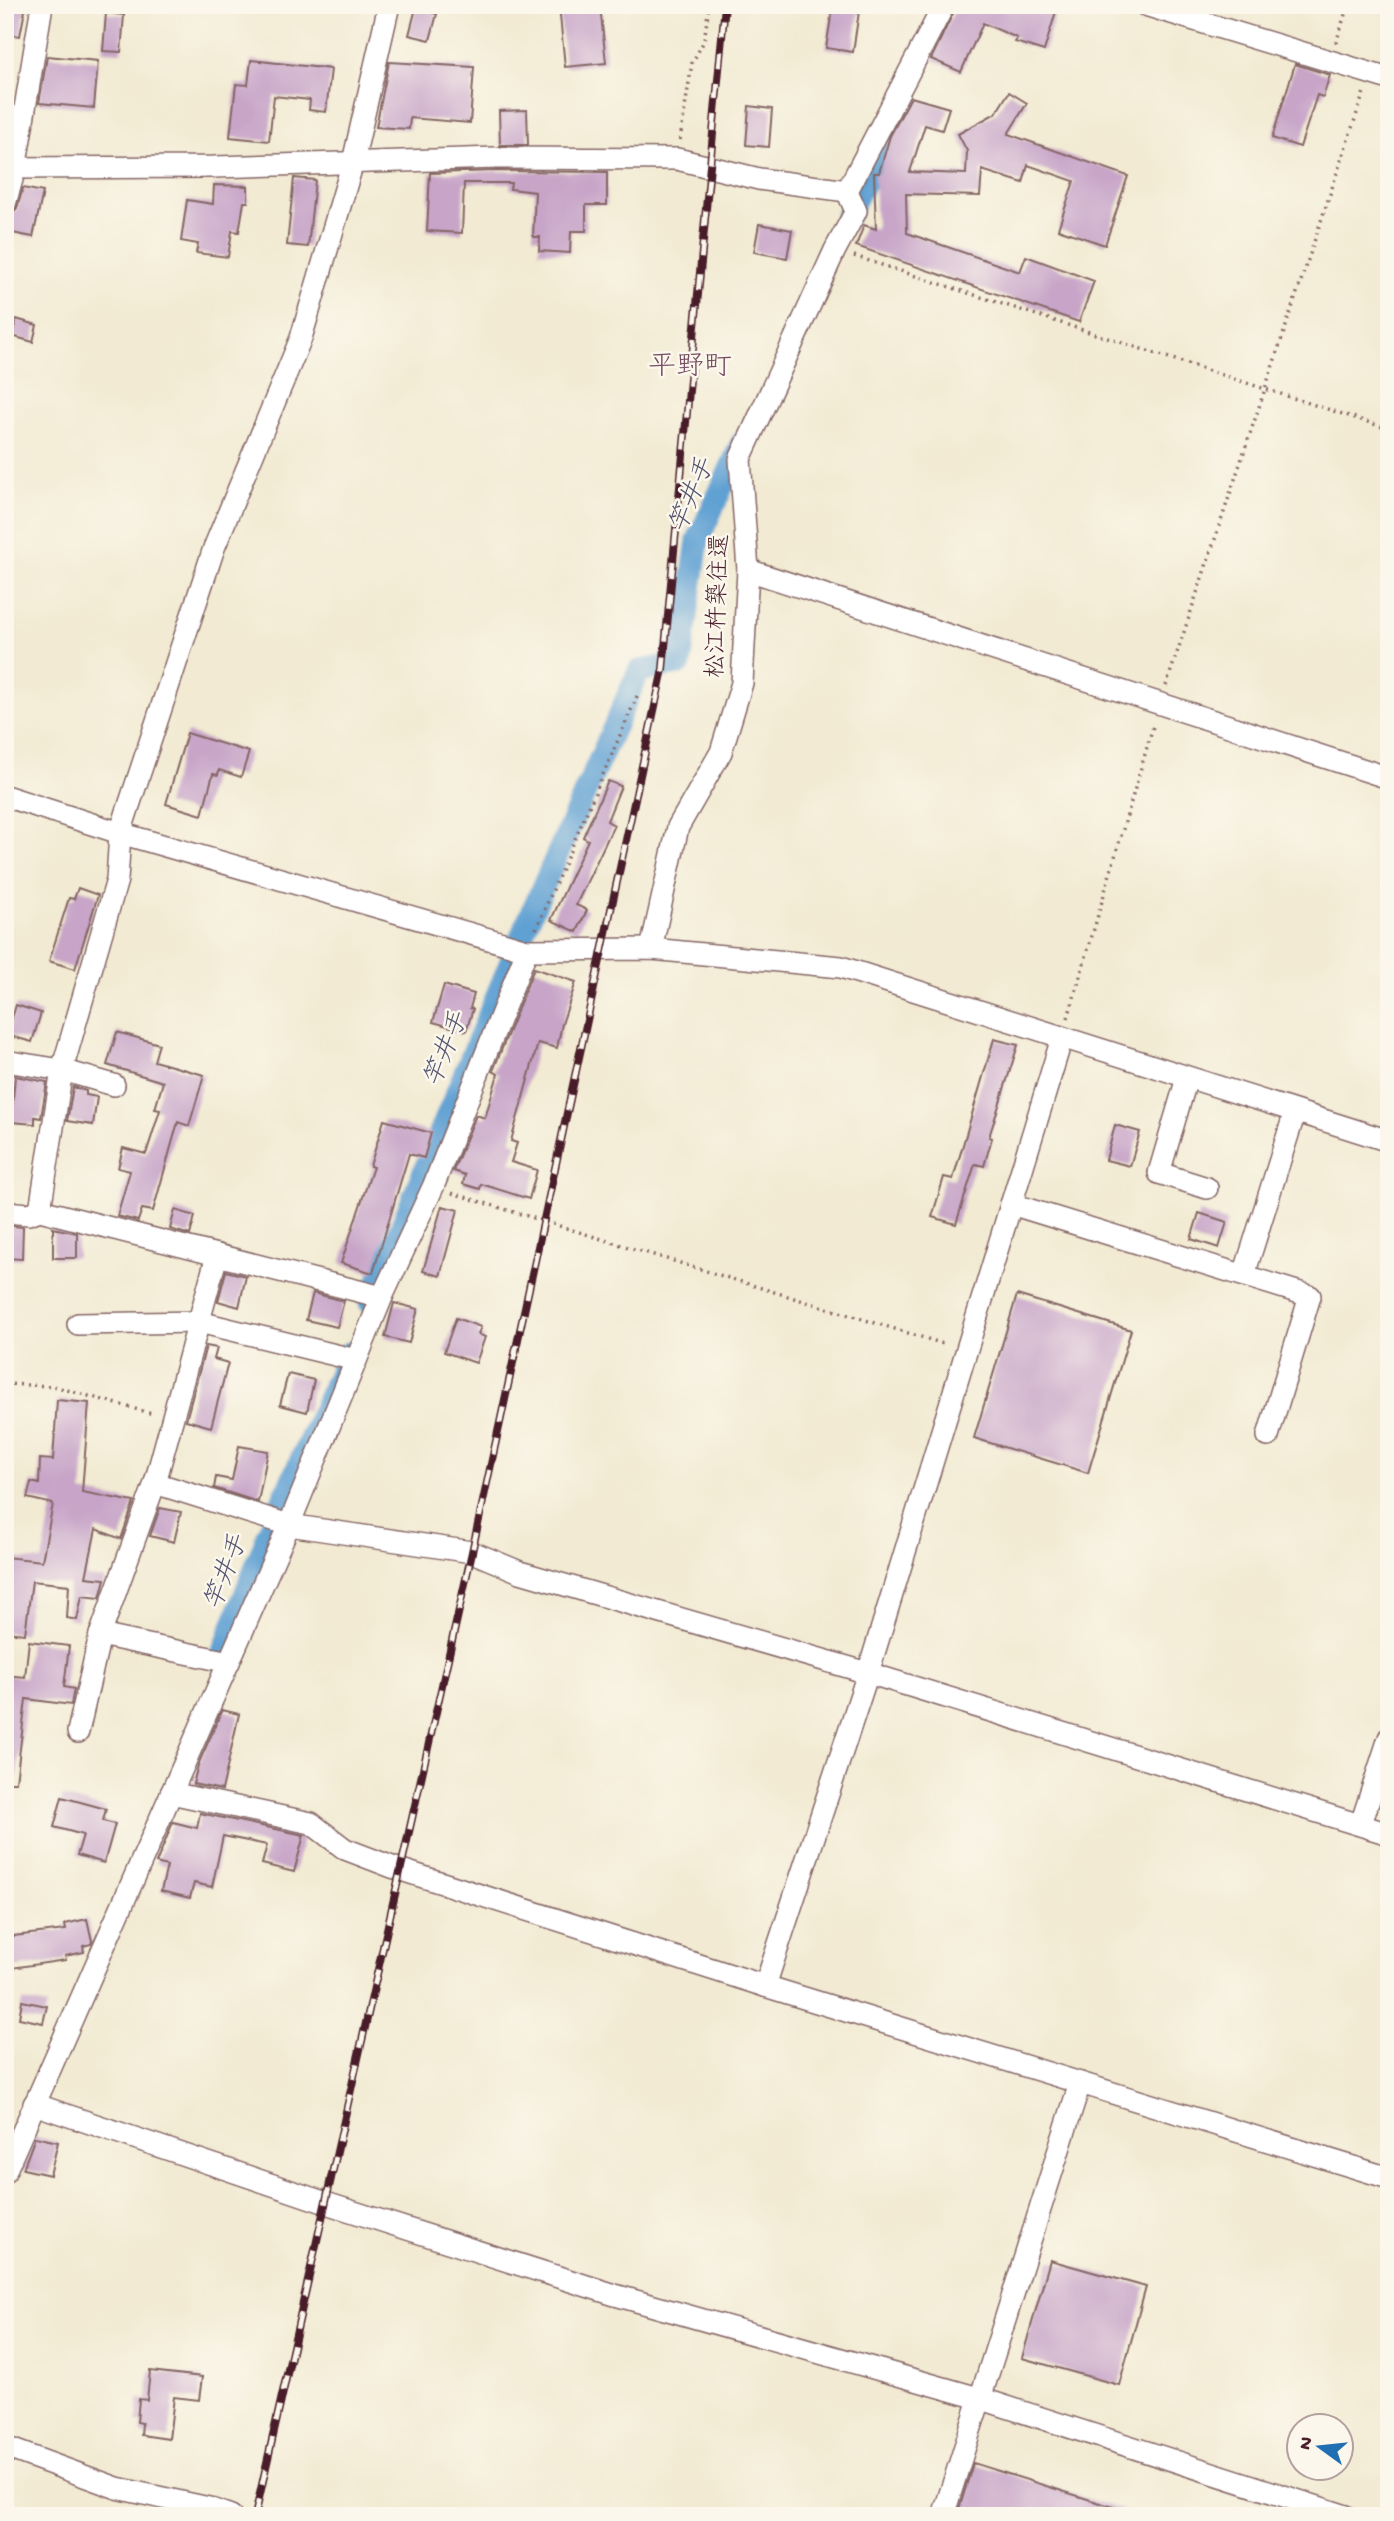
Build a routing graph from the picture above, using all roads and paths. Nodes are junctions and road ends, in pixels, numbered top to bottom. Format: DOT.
graph roads {
  1 [pos="42,5"];
  2 [pos="389,5"];
  3 [pos="709,5"];
  4 [pos="944,5"];
  5 [pos="1145,5"];
  6 [pos="1348,5"];
  7 [pos="1330,61"];
  8 [pos="1380,76"];
  9 [pos="677,159"];
  10 [pos="353,162"];
  11 [pos="10,168"];
  12 [pos="847,191"];
  13 [pos="5,204"];
  14 [pos="835,250"];
  15 [pos="1265,388"];
  16 [pos="1389,429"];
  17 [pos="748,570"];
  18 [pos="638,694"];
  19 [pos="1159,705"];
  20 [pos="1389,778"];
  21 [pos="5,796"];
  22 [pos="120,833"];
  23 [pos="651,949"];
  24 [pos="527,950"];
  25 [pos="1062,1038"];
  26 [pos="5,1061"];
  27 [pos="62,1070"];
  28 [pos="1187,1078"];
  29 [pos="114,1085"];
  30 [pos="1295,1112"];
  31 [pos="1389,1141"];
  32 [pos="433,1187"];
  33 [pos="1207,1188"];
  34 [pos="1011,1204"];
  35 [pos="40,1210"];
  36 [pos="5,1212"];
  37 [pos="217,1255"];
  38 [pos="1244,1275"];
  39 [pos="382,1297"];
  40 [pos="199,1322"];
  41 [pos="78,1325"];
  42 [pos="965,1351"];
  43 [pos="356,1360"];
  44 [pos="5,1384"];
  45 [pos="173,1419"];
  46 [pos="1268,1436"];
  47 [pos="155,1483"];
  48 [pos="289,1525"];
  49 [pos="100,1635"];
  50 [pos="229,1662"];
  51 [pos="868,1673"];
  52 [pos="78,1732"];
  53 [pos="1389,1738"];
  54 [pos="171,1793"];
  55 [pos="1361,1824"];
  56 [pos="1389,1834"];
  57 [pos="765,1986"];
  58 [pos="1080,2083"];
  59 [pos="34,2104"];
  60 [pos="5,2172"];
  61 [pos="1389,2178"];
  62 [pos="979,2398"];
  63 [pos="5,2447"];
  64 [pos="231,2516"];
  65 [pos="943,2516"];
  66 [pos="1346,2516"];
  1 -- 11 [label="street"];
  2 -- 10 [label="street"];
  3 -- 9 [label="path"];
  4 -- 12 [label="street"];
  5 -- 7 [label="street"];
  6 -- 7 [label="path"];
  7 -- 8 [label="street"];
  8 -- 15 [label="path"];
  9 -- 10 [label="street"];
  9 -- 12 [label="street"];
  10 -- 11 [label="street"];
  10 -- 22 [label="street"];
  11 -- 13 [label="street"];
  12 -- 14 [label="street, 松江杵築往還"];
  14 -- 15 [label="path"];
  14 -- 17 [label="street, 松江杵築往還"];
  15 -- 16 [label="path"];
  15 -- 19 [label="path"];
  17 -- 19 [label="street"];
  17 -- 23 [label="street, 松江杵築往還"];
  18 -- 24 [label="path"];
  19 -- 20 [label="street"];
  19 -- 25 [label="path"];
  21 -- 22 [label="street"];
  22 -- 24 [label="street"];
  22 -- 27 [label="street"];
  23 -- 24 [label="street"];
  23 -- 25 [label="street"];
  24 -- 32 [label="street"];
  25 -- 28 [label="street"];
  25 -- 34 [label="street"];
  26 -- 27 [label="street"];
  27 -- 29 [label="street"];
  27 -- 35 [label="street"];
  28 -- 30 [label="street"];
  28 -- 33 [label="street"];
  30 -- 31 [label="street"];
  30 -- 38 [label="street"];
  32 -- 39 [label="street"];
  32 -- 42 [label="path"];
  34 -- 38 [label="street"];
  34 -- 42 [label="street"];
  35 -- 36 [label="street"];
  35 -- 37 [label="street"];
  37 -- 39 [label="street"];
  37 -- 40 [label="street"];
  38 -- 46 [label="street"];
  39 -- 43 [label="street"];
  40 -- 41 [label="street"];
  40 -- 43 [label="street"];
  40 -- 45 [label="street"];
  42 -- 51 [label="street"];
  43 -- 48 [label="street"];
  44 -- 45 [label="path"];
  45 -- 47 [label="street"];
  47 -- 48 [label="street"];
  47 -- 49 [label="street"];
  48 -- 50 [label="street"];
  48 -- 51 [label="street"];
  49 -- 50 [label="street"];
  49 -- 52 [label="street"];
  50 -- 54 [label="street"];
  51 -- 55 [label="street"];
  51 -- 57 [label="street"];
  53 -- 55 [label="street"];
  54 -- 57 [label="street"];
  54 -- 59 [label="street"];
  55 -- 56 [label="street"];
  57 -- 58 [label="street"];
  58 -- 61 [label="street"];
  58 -- 62 [label="street"];
  59 -- 60 [label="street"];
  59 -- 62 [label="street"];
  62 -- 65 [label="street"];
  62 -- 66 [label="street"];
  63 -- 64 [label="street"];
}
